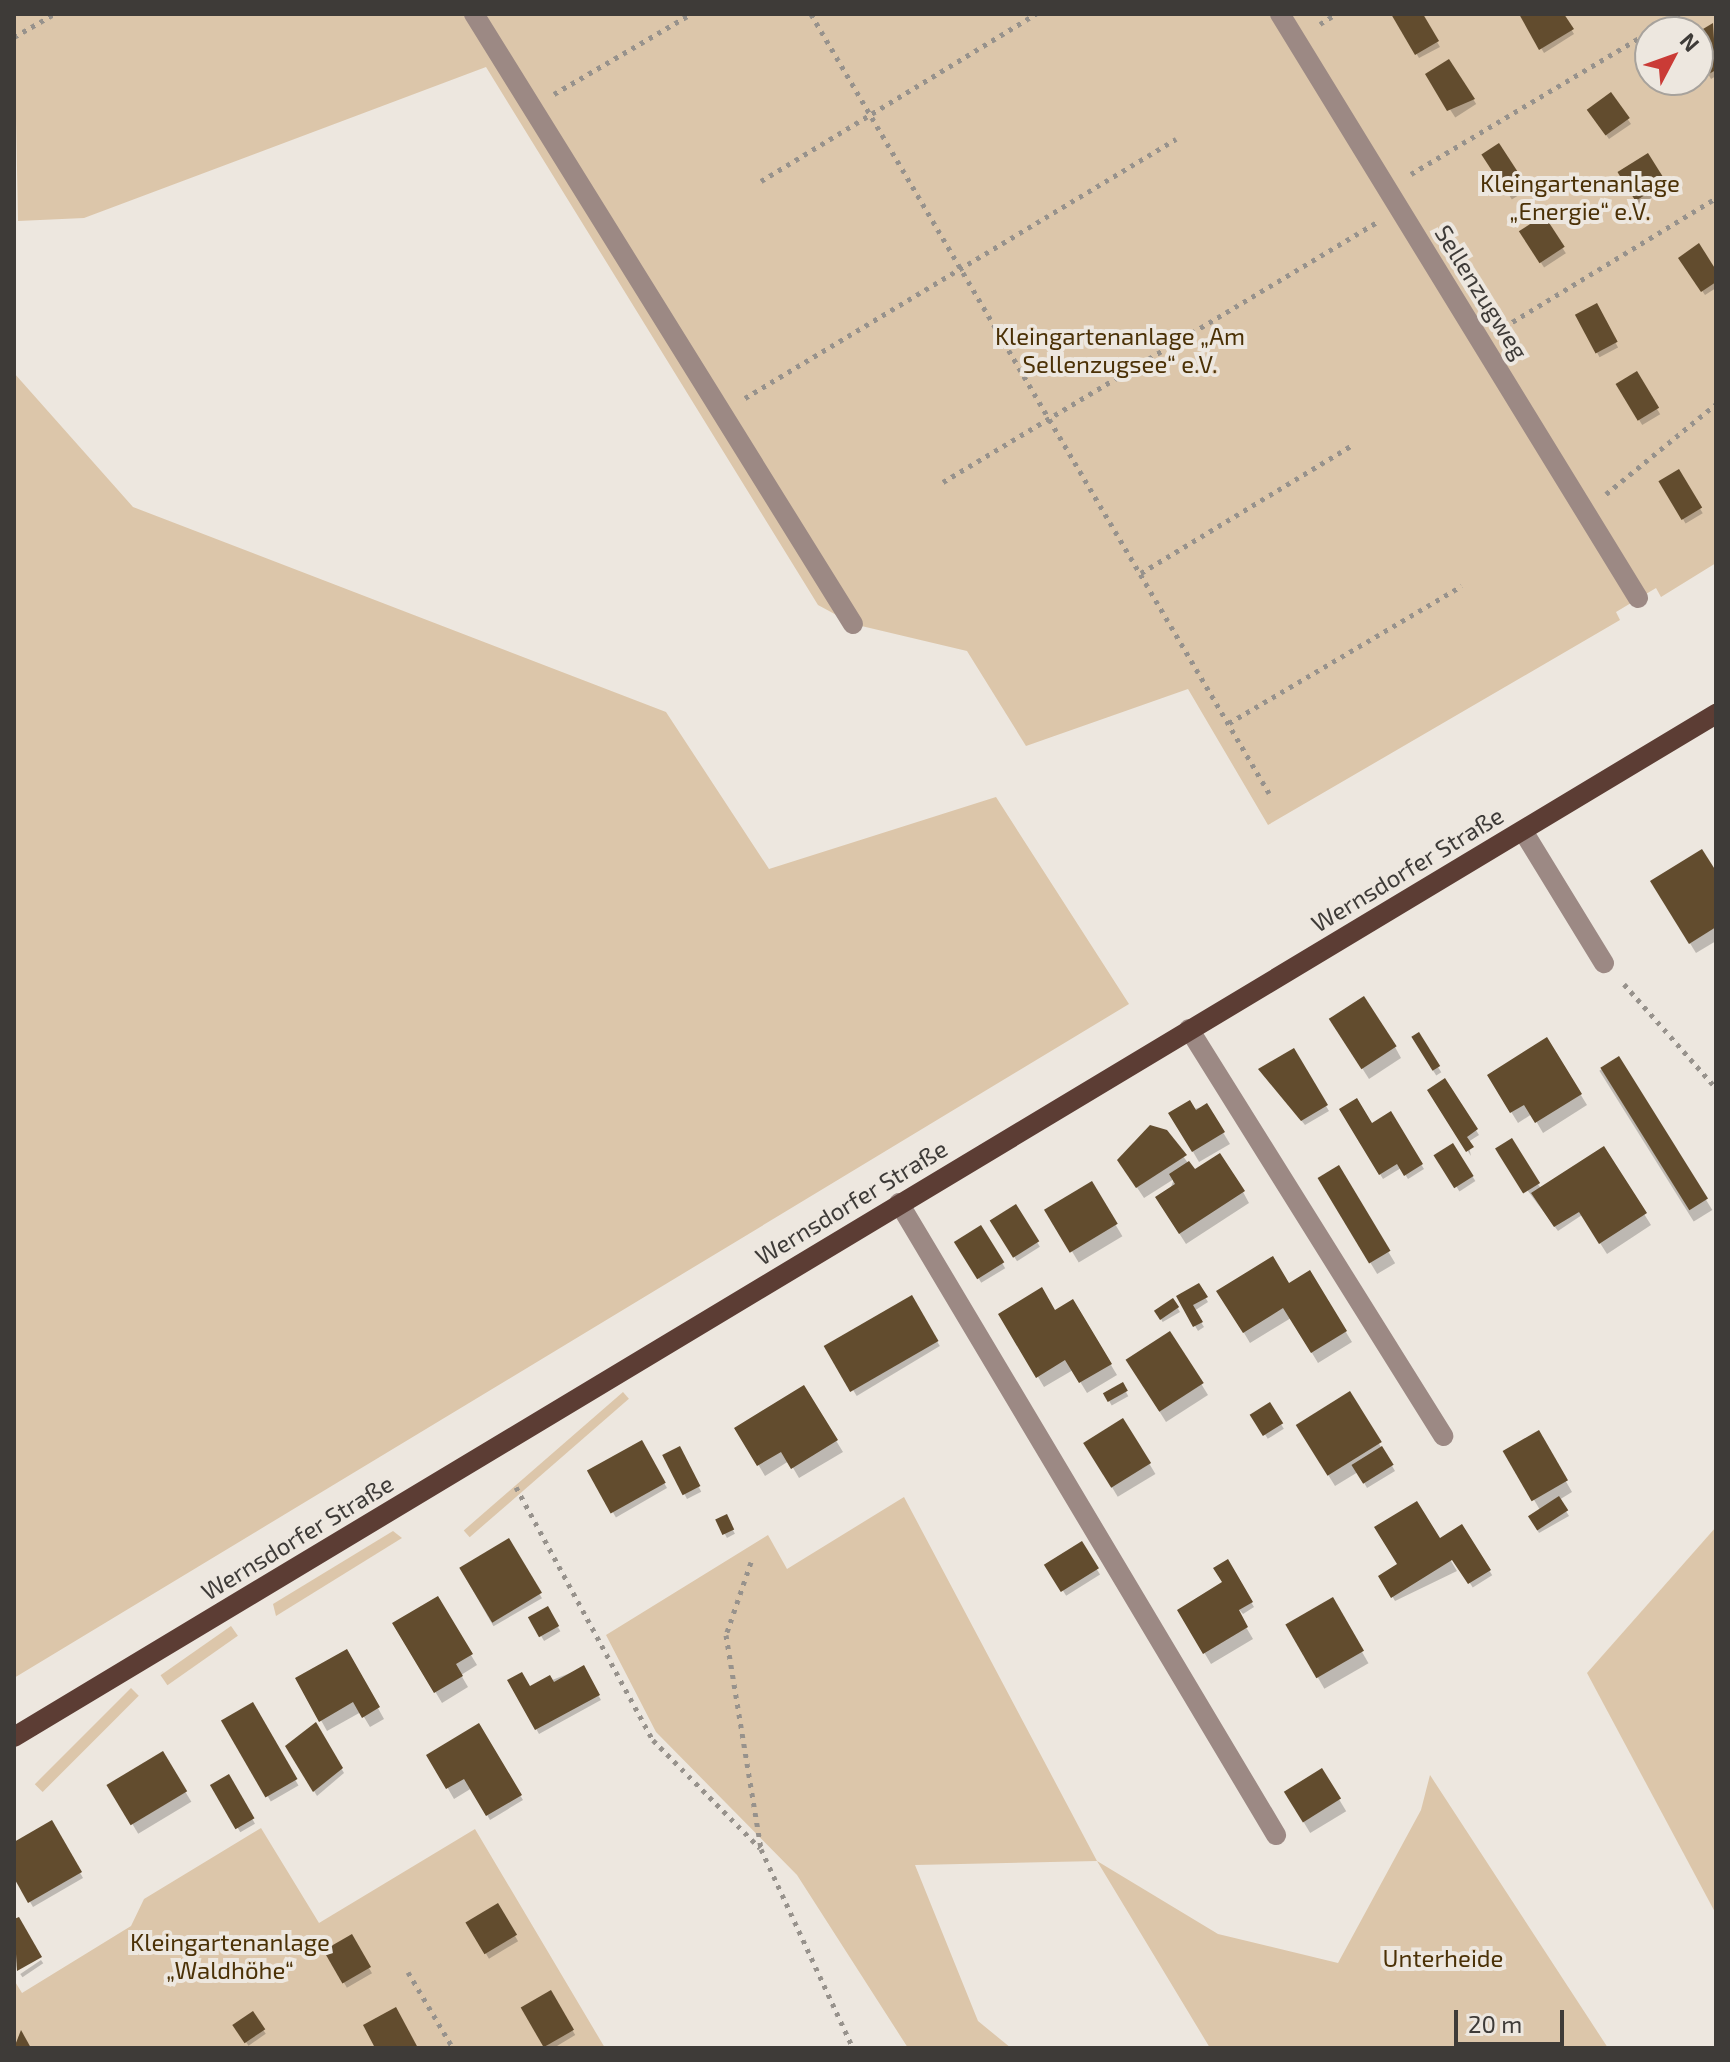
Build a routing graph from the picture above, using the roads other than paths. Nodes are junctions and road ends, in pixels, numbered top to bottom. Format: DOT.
graph roads {
  1 [pos="474,14"];
  2 [pos="1280,14"];
  3 [pos="1638,598"];
  4 [pos="853,624"];
  5 [pos="1716,714"];
  6 [pos="1523,831"];
  7 [pos="1604,963"];
  8 [pos="1189,1029"];
  9 [pos="899,1203"];
  10 [pos="1443,1436"];
  11 [pos="14,1737"];
  12 [pos="1276,1835"];
  1 -- 4 [label="lane"];
  2 -- 3 [label="lane, Sellenzugweg"];
  5 -- 6 [label="main road, Wernsdorfer Straße"];
  6 -- 7 [label="lane"];
  6 -- 8 [label="main road, Wernsdorfer Straße"];
  8 -- 9 [label="main road, Wernsdorfer Straße"];
  8 -- 10 [label="lane"];
  9 -- 11 [label="main road, Wernsdorfer Straße"];
  9 -- 12 [label="lane"];
}
